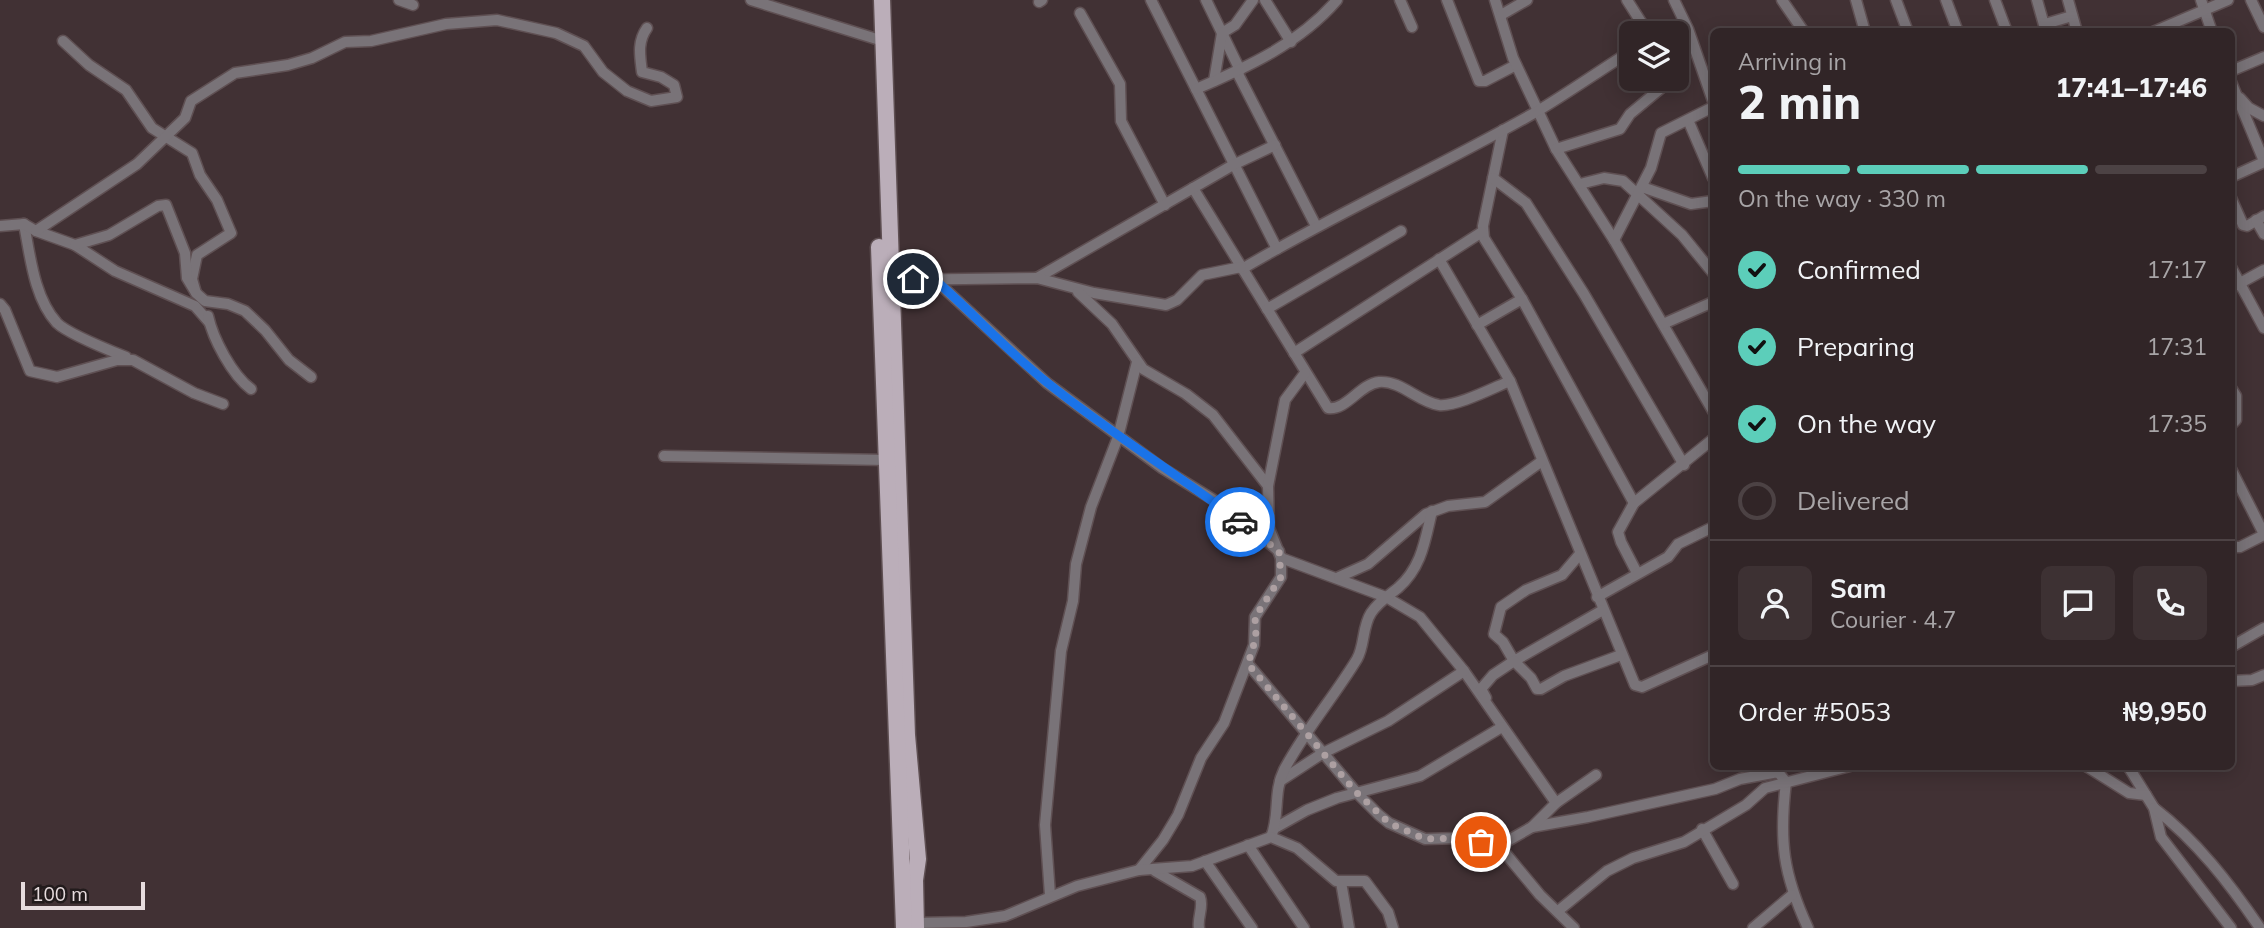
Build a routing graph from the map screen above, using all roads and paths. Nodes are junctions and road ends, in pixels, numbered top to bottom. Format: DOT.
graph roads {
  1 [pos="399,0"];
  2 [pos="751,0"];
  3 [pos="872,0"];
  4 [pos="882,0"];
  5 [pos="1151,0"];
  6 [pos="1206,0"];
  7 [pos="1253,0"];
  8 [pos="1265,0"];
  9 [pos="1400,0"];
  10 [pos="1447,0"];
  11 [pos="1495,0"];
  12 [pos="1527,0"];
  13 [pos="1627,0"];
  14 [pos="1674,0"];
  15 [pos="1782,0"];
  16 [pos="1856,0"];
  17 [pos="1896,0"];
  18 [pos="1945,0"];
  19 [pos="1995,0"];
  20 [pos="2037,0"];
  21 [pos="2068,0"];
  22 [pos="2201,0"];
  23 [pos="2228,0"];
  24 [pos="2251,0"];
  25 [pos="1333,2"];
  26 [pos="414,5"];
  27 [pos="2204,11"];
  28 [pos="1080,13"];
  29 [pos="1501,15"];
  30 [pos="2072,16"];
  31 [pos="1640,21"];
  32 [pos="1412,27"];
  33 [pos="2264,27"];
  34 [pos="647,28"];
  35 [pos="1801,28"];
  36 [pos="1864,28"];
  37 [pos="1906,28"];
  38 [pos="1956,28"];
  39 [pos="2006,28"];
  40 [pos="2046,28"];
  41 [pos="2076,28"];
  42 [pos="2163,28"];
  43 [pos="2210,28"];
  44 [pos="1222,33"];
  45 [pos="878,39"];
  46 [pos="63,41"];
  47 [pos="1291,41"];
  48 [pos="2264,57"];
  49 [pos="1619,59"];
  50 [pos="1516,65"];
  51 [pos="2235,69"];
  52 [pos="1239,71"];
  53 [pos="1214,81"];
  54 [pos="1196,89"];
  55 [pos="1658,91"];
  56 [pos="1710,91"];
  57 [pos="2235,93"];
  58 [pos="2235,97"];
  59 [pos="1710,109"];
  60 [pos="1538,110"];
  61 [pos="2264,116"];
  62 [pos="1688,120"];
  63 [pos="1503,130"];
  64 [pos="164,138"];
  65 [pos="1275,145"];
  66 [pos="1556,149"];
  67 [pos="2264,162"];
  68 [pos="1233,165"];
  69 [pos="1710,171"];
  70 [pos="2235,175"];
  71 [pos="1493,178"];
  72 [pos="1580,184"];
  73 [pos="1193,188"];
  74 [pos="1639,191"];
  75 [pos="1710,201"];
  76 [pos="1165,205"];
  77 [pos="2235,207"];
  78 [pos="2260,218"];
  79 [pos="24,224"];
  80 [pos="0,226"];
  81 [pos="1316,226"];
  82 [pos="36,231"];
  83 [pos="1401,231"];
  84 [pos="1482,232"];
  85 [pos="2264,234"];
  86 [pos="1614,240"];
  87 [pos="75,245"];
  88 [pos="1277,249"];
  89 [pos="1440,258"];
  90 [pos="1242,268"];
  91 [pos="1710,269"];
  92 [pos="2264,270"];
  93 [pos="1037,278"];
  94 [pos="934,279"];
  95 [pos="892,280"];
  96 [pos="2236,285"];
  97 [pos="1067,286"];
  98 [pos="196,293"];
  99 [pos="1522,299"];
  100 [pos="205,301"];
  101 [pos="1710,303"];
  102 [pos="0,304"];
  103 [pos="1267,309"];
  104 [pos="2261,314"];
  105 [pos="209,321"];
  106 [pos="1663,324"];
  107 [pos="1477,325"];
  108 [pos="2264,327"];
  109 [pos="1294,353"];
  110 [pos="133,360"];
  111 [pos="1137,362"];
  112 [pos="1305,373"];
  113 [pos="311,377"];
  114 [pos="1510,381"];
  115 [pos="251,389"];
  116 [pos="2235,395"];
  117 [pos="223,404"];
  118 [pos="1710,406"];
  119 [pos="2235,421"];
  120 [pos="1118,437"];
  121 [pos="1710,442"];
  122 [pos="664,456"];
  123 [pos="886,460"];
  124 [pos="1542,461"];
  125 [pos="1684,465"];
  126 [pos="2235,484"];
  127 [pos="1268,486"];
  128 [pos="1634,503"];
  129 [pos="1432,512"];
  130 [pos="1710,528"];
  131 [pos="2264,535"];
  132 [pos="2235,547"];
  133 [pos="1280,554"];
  134 [pos="1580,555"];
  135 [pos="1637,573"];
  136 [pos="1335,577"];
  137 [pos="1386,597"];
  138 [pos="1597,597"];
  139 [pos="1602,610"];
  140 [pos="2264,628"];
  141 [pos="2235,645"];
  142 [pos="1621,656"];
  143 [pos="1710,656"];
  144 [pos="1514,661"];
  145 [pos="1248,664"];
  146 [pos="1464,671"];
  147 [pos="2264,675"];
  148 [pos="2235,681"];
  149 [pos="1494,715"];
  150 [pos="1502,727"];
  151 [pos="1306,733"];
  152 [pos="1323,753"];
  153 [pos="1834,770"];
  154 [pos="2092,770"];
  155 [pos="2130,770"];
  156 [pos="1596,775"];
  157 [pos="1280,781"];
  158 [pos="1786,782"];
  159 [pos="1356,792"];
  160 [pos="2146,795"];
  161 [pos="1556,803"];
  162 [pos="2154,808"];
  163 [pos="1532,827"];
  164 [pos="1702,829"];
  165 [pos="1273,833"];
  166 [pos="1248,845"];
  167 [pos="1497,846"];
  168 [pos="1205,861"];
  169 [pos="1139,870"];
  170 [pos="1155,871"];
  171 [pos="1341,882"];
  172 [pos="1733,884"];
  173 [pos="1051,895"];
  174 [pos="1792,895"];
  175 [pos="1558,911"];
  176 [pos="912,926"];
  177 [pos="1199,928"];
  178 [pos="1252,928"];
  179 [pos="1304,928"];
  180 [pos="1349,928"];
  181 [pos="1393,928"];
  182 [pos="1574,928"];
  183 [pos="1753,928"];
  184 [pos="1808,928"];
  185 [pos="2231,928"];
  186 [pos="2260,928"];
  1 -- 26 [label="street"];
  2 -- 45 [label="street"];
  3 -- 45 [label="main road"];
  4 -- 45 [label="main road"];
  5 -- 54 [label="street"];
  6 -- 44 [label="street"];
  7 -- 44 [label="street"];
  8 -- 47 [label="street"];
  9 -- 32 [label="street"];
  10 -- 50 [label="street"];
  11 -- 29 [label="street"];
  12 -- 29 [label="street"];
  13 -- 31 [label="street"];
  14 -- 56 [label="street"];
  15 -- 35 [label="street"];
  16 -- 36 [label="street"];
  17 -- 37 [label="street"];
  18 -- 38 [label="street"];
  19 -- 39 [label="street"];
  20 -- 40 [label="street"];
  21 -- 30 [label="street"];
  22 -- 27 [label="street"];
  23 -- 27 [label="street"];
  24 -- 33 [label="street"];
  25 -- 47 [label="street"];
  27 -- 42 [label="street"];
  27 -- 43 [label="street"];
  28 -- 76 [label="street"];
  29 -- 50 [label="street"];
  30 -- 40 [label="street"];
  30 -- 41 [label="street"];
  34 -- 64 [label="street"];
  44 -- 52 [label="street"];
  44 -- 53 [label="street"];
  45 -- 95 [label="main road"];
  45 -- 123 [label="main road"];
  46 -- 64 [label="street"];
  47 -- 52 [label="street"];
  48 -- 51 [label="street"];
  49 -- 60 [label="street"];
  50 -- 60 [label="street"];
  52 -- 53 [label="street"];
  52 -- 65 [label="street"];
  53 -- 54 [label="street"];
  54 -- 68 [label="street"];
  55 -- 66 [label="street"];
  57 -- 61 [label="street"];
  58 -- 67 [label="street"];
  59 -- 62 [label="street"];
  60 -- 63 [label="street"];
  60 -- 66 [label="street"];
  62 -- 69 [label="street"];
  62 -- 74 [label="street"];
  63 -- 71 [label="street"];
  63 -- 81 [label="street"];
  64 -- 82 [label="street"];
  64 -- 98 [label="street"];
  65 -- 68 [label="street"];
  65 -- 81 [label="street"];
  66 -- 72 [label="street"];
  67 -- 70 [label="street"];
  68 -- 73 [label="street"];
  68 -- 88 [label="street"];
  71 -- 84 [label="street"];
  71 -- 125 [label="street"];
  72 -- 74 [label="street"];
  72 -- 86 [label="street"];
  73 -- 76 [label="street"];
  73 -- 90 [label="street"];
  74 -- 75 [label="street"];
  74 -- 86 [label="street"];
  74 -- 91 [label="street"];
  76 -- 93 [label="street"];
  77 -- 78 [label="street"];
  78 -- 85 [label="street"];
  79 -- 80 [label="street"];
  79 -- 82 [label="street"];
  79 -- 110 [label="street"];
  81 -- 88 [label="street"];
  82 -- 87 [label="street"];
  83 -- 103 [label="street"];
  84 -- 89 [label="street"];
  84 -- 99 [label="street"];
  86 -- 106 [label="street"];
  87 -- 98 [label="street"];
  87 -- 105 [label="street"];
  88 -- 90 [label="street"];
  89 -- 107 [label="street"];
  89 -- 109 [label="street"];
  90 -- 97 [label="street"];
  90 -- 103 [label="street"];
  92 -- 96 [label="street"];
  93 -- 94 [label="street"];
  93 -- 97 [label="street"];
  94 -- 95 [label="street"];
  94 -- 120 [label="street"];
  95 -- 176 [label="main road"];
  96 -- 104 [label="street"];
  97 -- 111 [label="street"];
  98 -- 100 [label="street"];
  99 -- 107 [label="street"];
  99 -- 128 [label="street"];
  100 -- 105 [label="street"];
  100 -- 113 [label="street"];
  101 -- 106 [label="street"];
  102 -- 110 [label="street"];
  103 -- 109 [label="street"];
  104 -- 108 [label="street"];
  105 -- 115 [label="street"];
  106 -- 118 [label="street"];
  107 -- 114 [label="street"];
  109 -- 112 [label="street"];
  110 -- 117 [label="street"];
  111 -- 120 [label="street"];
  111 -- 127 [label="street"];
  112 -- 114 [label="street"];
  112 -- 127 [label="street"];
  114 -- 124 [label="street"];
  116 -- 119 [label="street"];
  120 -- 133 [label="street"];
  120 -- 173 [label="street"];
  121 -- 125 [label="street"];
  122 -- 123 [label="street"];
  123 -- 176 [label="main road"];
  124 -- 129 [label="street"];
  124 -- 134 [label="street"];
  125 -- 128 [label="street"];
  126 -- 131 [label="street"];
  127 -- 133 [label="street"];
  128 -- 135 [label="street"];
  129 -- 136 [label="street"];
  129 -- 137 [label="street"];
  130 -- 135 [label="street"];
  131 -- 132 [label="street"];
  133 -- 136 [label="street"];
  133 -- 145 [label="street"];
  134 -- 138 [label="street"];
  134 -- 144 [label="street"];
  135 -- 138 [label="street"];
  136 -- 137 [label="street"];
  137 -- 146 [label="street"];
  137 -- 151 [label="street"];
  138 -- 139 [label="street"];
  139 -- 142 [label="street"];
  139 -- 144 [label="street"];
  140 -- 141 [label="street"];
  142 -- 143 [label="street"];
  142 -- 144 [label="street"];
  144 -- 149 [label="street"];
  145 -- 151 [label="street"];
  145 -- 169 [label="street"];
  146 -- 149 [label="street"];
  146 -- 152 [label="street"];
  147 -- 148 [label="street"];
  149 -- 150 [label="street"];
  150 -- 159 [label="street"];
  150 -- 161 [label="street"];
  151 -- 152 [label="street"];
  151 -- 157 [label="street"];
  152 -- 157 [label="street"];
  152 -- 159 [label="street"];
  153 -- 158 [label="street"];
  154 -- 160 [label="street"];
  155 -- 160 [label="street"];
  156 -- 161 [label="street"];
  157 -- 165 [label="street"];
  158 -- 163 [label="street"];
  158 -- 164 [label="street"];
  158 -- 174 [label="street"];
  159 -- 165 [label="street"];
  159 -- 167 [label="street"];
  160 -- 162 [label="street"];
  161 -- 163 [label="street"];
  162 -- 185 [label="street"];
  162 -- 186 [label="street"];
  163 -- 167 [label="street"];
  164 -- 172 [label="street"];
  164 -- 175 [label="street"];
  165 -- 166 [label="street"];
  165 -- 171 [label="street"];
  166 -- 168 [label="street"];
  166 -- 179 [label="street"];
  167 -- 175 [label="street"];
  168 -- 170 [label="street"];
  168 -- 178 [label="street"];
  169 -- 170 [label="street"];
  169 -- 173 [label="street"];
  170 -- 177 [label="street"];
  171 -- 180 [label="street"];
  171 -- 181 [label="street"];
  173 -- 176 [label="street"];
  174 -- 183 [label="street"];
  174 -- 184 [label="street"];
  175 -- 182 [label="street"];
}
